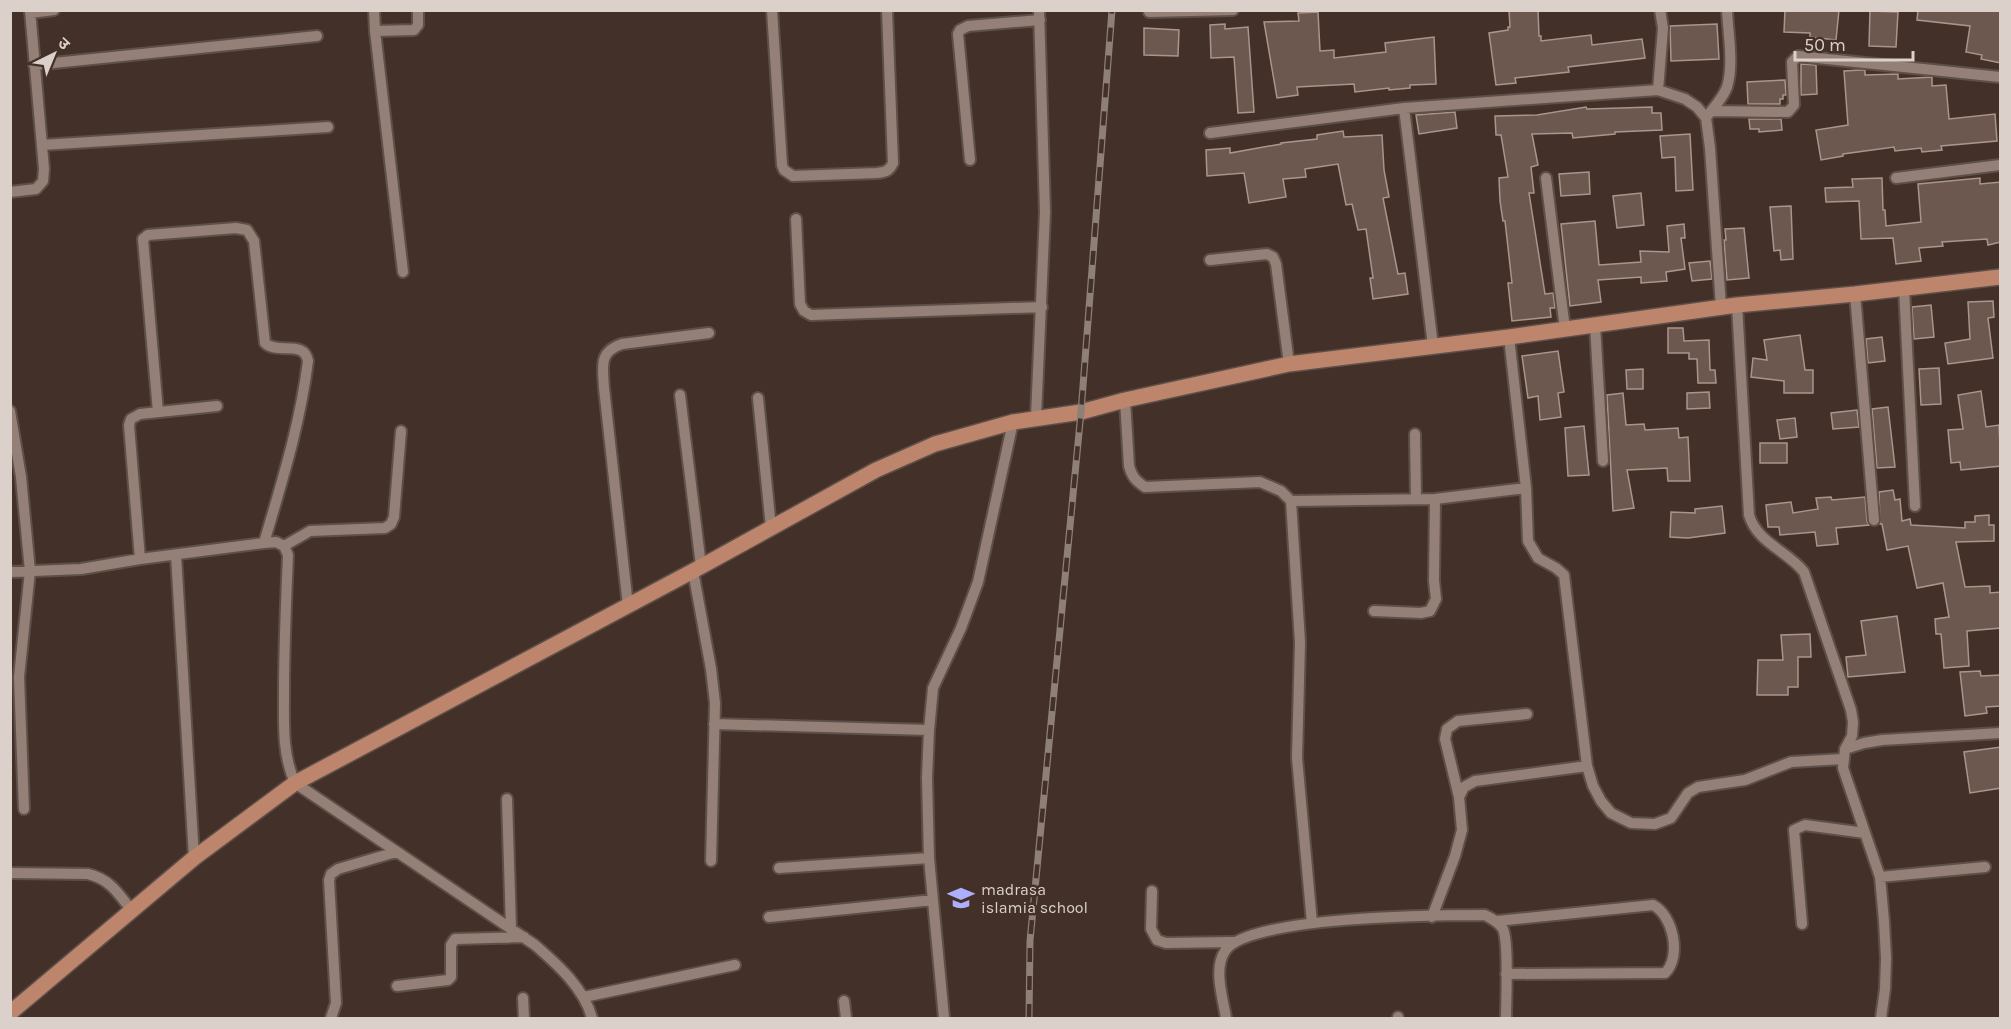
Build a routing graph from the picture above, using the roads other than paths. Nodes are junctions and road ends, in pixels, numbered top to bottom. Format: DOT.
graph roads {
  1 [pos="54,10"];
  2 [pos="374,10"];
  3 [pos="418,10"];
  4 [pos="772,10"];
  5 [pos="887,10"];
  6 [pos="1233,10"];
  7 [pos="1660,10"];
  8 [pos="1727,10"];
  9 [pos="30,11"];
  10 [pos="1149,12"];
  11 [pos="1039,15"];
  12 [pos="375,31"];
  13 [pos="317,36"];
  14 [pos="34,64"];
  15 [pos="2001,77"];
  16 [pos="1658,90"];
  17 [pos="1404,108"];
  18 [pos="1708,114"];
  19 [pos="328,127"];
  20 [pos="1210,133"];
  21 [pos="42,146"];
  22 [pos="970,160"];
  23 [pos="2001,165"];
  24 [pos="1546,178"];
  25 [pos="1896,178"];
  26 [pos="10,192"];
  27 [pos="796,219"];
  28 [pos="1210,260"];
  29 [pos="403,272"];
  30 [pos="2001,277"];
  31 [pos="1904,288"];
  32 [pos="1855,294"];
  33 [pos="1737,304"];
  34 [pos="1042,307"];
  35 [pos="1722,307"];
  36 [pos="1595,325"];
  37 [pos="1565,329"];
  38 [pos="709,333"];
  39 [pos="1509,337"];
  40 [pos="1433,346"];
  41 [pos="1289,364"];
  42 [pos="680,395"];
  43 [pos="758,398"];
  44 [pos="1125,400"];
  45 [pos="217,406"];
  46 [pos="10,411"];
  47 [pos="158,412"];
  48 [pos="1036,417"];
  49 [pos="1012,422"];
  50 [pos="401,431"];
  51 [pos="1415,434"];
  52 [pos="1603,461"];
  53 [pos="1526,488"];
  54 [pos="1416,499"];
  55 [pos="1435,499"];
  56 [pos="1291,501"];
  57 [pos="1914,506"];
  58 [pos="1874,520"];
  59 [pos="771,528"];
  60 [pos="264,543"];
  61 [pos="284,546"];
  62 [pos="176,555"];
  63 [pos="140,559"];
  64 [pos="697,569"];
  65 [pos="30,571"];
  66 [pos="10,572"];
  67 [pos="628,606"];
  68 [pos="1374,611"];
  69 [pos="1527,714"];
  70 [pos="714,724"];
  71 [pos="929,730"];
  72 [pos="2001,733"];
  73 [pos="1844,754"];
  74 [pos="1587,766"];
  75 [pos="295,783"];
  76 [pos="1459,796"];
  77 [pos="507,799"];
  78 [pos="24,809"];
  79 [pos="1865,833"];
  80 [pos="396,852"];
  81 [pos="194,858"];
  82 [pos="929,858"];
  83 [pos="711,861"];
  84 [pos="1984,867"];
  85 [pos="778,868"];
  86 [pos="10,873"];
  87 [pos="1880,876"];
  88 [pos="1152,891"];
  89 [pos="933,900"];
  90 [pos="132,911"];
  91 [pos="769,916"];
  92 [pos="1432,917"];
  93 [pos="1497,921"];
  94 [pos="1312,923"];
  95 [pos="1802,924"];
  96 [pos="511,928"];
  97 [pos="524,937"];
  98 [pos="1233,942"];
  99 [pos="735,965"];
  100 [pos="1506,974"];
  101 [pos="397,986"];
  102 [pos="584,997"];
  103 [pos="523,998"];
  104 [pos="844,1001"];
  105 [pos="10,1013"];
  106 [pos="331,1018"];
  107 [pos="524,1018"];
  108 [pos="592,1018"];
  109 [pos="846,1018"];
  110 [pos="944,1018"];
  111 [pos="1226,1018"];
  112 [pos="1506,1018"];
  113 [pos="1881,1018"];
  1 -- 9 [label="street"];
  2 -- 12 [label="street"];
  3 -- 12 [label="street"];
  4 -- 5 [label="street"];
  6 -- 10 [label="street"];
  7 -- 16 [label="street"];
  8 -- 18 [label="street"];
  9 -- 14 [label="street"];
  11 -- 22 [label="street"];
  11 -- 34 [label="street"];
  12 -- 29 [label="street"];
  13 -- 14 [label="street"];
  14 -- 21 [label="street"];
  15 -- 18 [label="street"];
  16 -- 17 [label="street"];
  16 -- 18 [label="street"];
  17 -- 20 [label="street"];
  17 -- 40 [label="street"];
  18 -- 35 [label="street"];
  19 -- 21 [label="street"];
  21 -- 26 [label="street"];
  23 -- 25 [label="street"];
  24 -- 37 [label="street"];
  27 -- 34 [label="street"];
  28 -- 41 [label="street"];
  30 -- 31 [label="main road"];
  31 -- 32 [label="main road"];
  31 -- 57 [label="street"];
  32 -- 33 [label="main road"];
  32 -- 58 [label="street"];
  33 -- 35 [label="main road"];
  33 -- 73 [label="street"];
  34 -- 48 [label="street"];
  35 -- 36 [label="main road"];
  36 -- 37 [label="main road"];
  36 -- 52 [label="street"];
  37 -- 39 [label="main road"];
  38 -- 67 [label="street"];
  39 -- 40 [label="main road"];
  39 -- 53 [label="street"];
  40 -- 41 [label="main road"];
  41 -- 44 [label="main road"];
  42 -- 64 [label="street"];
  43 -- 59 [label="street"];
  44 -- 48 [label="main road"];
  44 -- 56 [label="street"];
  45 -- 47 [label="street"];
  46 -- 65 [label="street"];
  47 -- 60 [label="street"];
  47 -- 63 [label="street"];
  48 -- 49 [label="main road"];
  49 -- 59 [label="main road"];
  49 -- 71 [label="street"];
  50 -- 61 [label="street"];
  51 -- 54 [label="street"];
  53 -- 55 [label="street"];
  53 -- 74 [label="street"];
  54 -- 55 [label="street"];
  54 -- 56 [label="street"];
  55 -- 68 [label="street"];
  56 -- 94 [label="street"];
  59 -- 64 [label="main road"];
  60 -- 61 [label="street"];
  60 -- 62 [label="street"];
  61 -- 75 [label="street"];
  62 -- 63 [label="street"];
  62 -- 81 [label="street"];
  63 -- 65 [label="street"];
  64 -- 67 [label="main road"];
  64 -- 70 [label="street"];
  65 -- 66 [label="street"];
  65 -- 78 [label="street"];
  67 -- 75 [label="main road"];
  69 -- 76 [label="street"];
  70 -- 71 [label="street"];
  70 -- 83 [label="street"];
  71 -- 82 [label="street"];
  72 -- 73 [label="street"];
  73 -- 74 [label="street"];
  73 -- 79 [label="street"];
  74 -- 76 [label="street"];
  75 -- 80 [label="street"];
  75 -- 81 [label="main road"];
  76 -- 92 [label="street"];
  77 -- 96 [label="street"];
  79 -- 87 [label="street"];
  79 -- 95 [label="street"];
  80 -- 96 [label="street"];
  80 -- 106 [label="street"];
  81 -- 90 [label="main road"];
  82 -- 85 [label="street"];
  82 -- 89 [label="street"];
  84 -- 87 [label="street"];
  86 -- 90 [label="street"];
  87 -- 113 [label="street"];
  88 -- 98 [label="street"];
  89 -- 91 [label="street"];
  89 -- 110 [label="street"];
  90 -- 105 [label="main road"];
  92 -- 93 [label="street"];
  92 -- 94 [label="street"];
  93 -- 100 [label="street"];
  93 -- 100 [label="street"];
  94 -- 98 [label="street"];
  96 -- 97 [label="street"];
  97 -- 101 [label="street"];
  97 -- 102 [label="street"];
  98 -- 111 [label="street"];
  99 -- 102 [label="street"];
  100 -- 112 [label="street"];
  102 -- 108 [label="street"];
  103 -- 107 [label="street"];
  104 -- 109 [label="street"];
}
